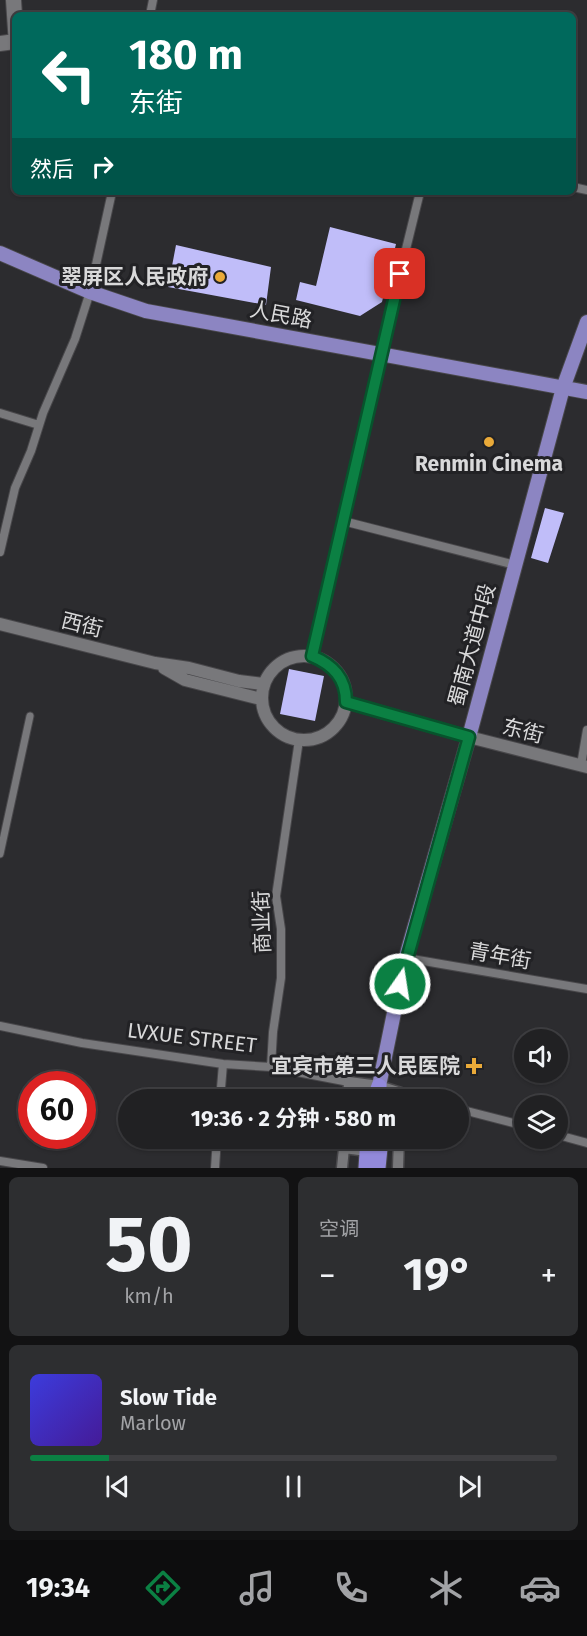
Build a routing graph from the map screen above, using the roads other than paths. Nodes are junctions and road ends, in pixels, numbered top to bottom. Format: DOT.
graph roads {
  1 [pos="10,0"];
  2 [pos="12,21"];
  3 [pos="111,195"];
  4 [pos="419,195"];
  5 [pos="0,253"];
  6 [pos="90,292"];
  7 [pos="587,322"];
  8 [pos="380,356"];
  9 [pos="563,388"];
  10 [pos="587,392"];
  11 [pos="0,413"];
  12 [pos="39,425"];
  13 [pos="343,521"];
  14 [pos="0,552"];
  15 [pos="515,565"];
  16 [pos="0,624"];
  17 [pos="312,656"];
  18 [pos="155,663"];
  19 [pos="263,684"];
  20 [pos="261,699"];
  21 [pos="346,702"];
  22 [pos="30,716"];
  23 [pos="587,730"];
  24 [pos="469,737"];
  25 [pos="299,740"];
  26 [pos="584,766"];
  27 [pos="0,854"];
  28 [pos="406,958"];
  29 [pos="587,989"];
  30 [pos="0,1026"];
  31 [pos="224,1064"];
  32 [pos="271,1067"];
  33 [pos="349,1082"];
  34 [pos="221,1089"];
  35 [pos="349,1089"];
  36 [pos="365,1089"];
  37 [pos="379,1089"];
  38 [pos="469,1111"];
  39 [pos="514,1123"];
  40 [pos="568,1138"];
  41 [pos="587,1143"];
  42 [pos="216,1149"];
  43 [pos="344,1149"];
  44 [pos="368,1149"];
  45 [pos="380,1149"];
  46 [pos="399,1149"];
  47 [pos="0,1161"];
  48 [pos="42,1168"];
  49 [pos="215,1168"];
  50 [pos="342,1168"];
  51 [pos="366,1168"];
  52 [pos="378,1168"];
  53 [pos="398,1168"];
  1 -- 2 [label="street"];
  3 -- 6 [label="street"];
  4 -- 8 [label="street"];
  5 -- 6 [label="main road, 人民路"];
  6 -- 8 [label="main road, 人民路"];
  6 -- 12 [label="street"];
  7 -- 9 [label="main road, 蜀南大道中段"];
  8 -- 9 [label="main road, 人民路"];
  8 -- 13 [label="street"];
  9 -- 10 [label="main road, 人民路"];
  9 -- 15 [label="main road, 蜀南大道中段"];
  11 -- 12 [label="street"];
  12 -- 14 [label="street"];
  13 -- 15 [label="street"];
  13 -- 17 [label="street"];
  15 -- 24 [label="main road, 蜀南大道中段"];
  16 -- 18 [label="main road, 西街"];
  17 -- 19 [label="main road"];
  17 -- 21 [label="main road"];
  18 -- 19 [label="main road, 西街"];
  18 -- 20 [label="main road, 西街"];
  19 -- 20 [label="main road"];
  20 -- 25 [label="main road"];
  21 -- 24 [label="main road, 东街"];
  21 -- 25 [label="main road"];
  22 -- 27 [label="street"];
  23 -- 26 [label="street"];
  24 -- 26 [label="main road, 东街"];
  24 -- 28 [label="main road, 蜀南大道中段"];
  25 -- 32 [label="street, 商业街"];
  28 -- 29 [label="street, 青年街"];
  28 -- 37 [label="main road, 蜀南大道中段"];
  30 -- 31 [label="street, LVXUE STREET"];
  31 -- 32 [label="street, LVXUE STREET"];
  31 -- 34 [label="street"];
  32 -- 33 [label="street, LVXUE STREET"];
  33 -- 35 [label="street"];
  33 -- 36 [label="street, LVXUE STREET"];
  38 -- 39 [label="street"];
  40 -- 41 [label="street"];
  42 -- 49 [label="street"];
  43 -- 50 [label="street"];
  44 -- 51 [label="highway"];
  45 -- 52 [label="highway"];
  46 -- 53 [label="street"];
  47 -- 48 [label="street"];
}
